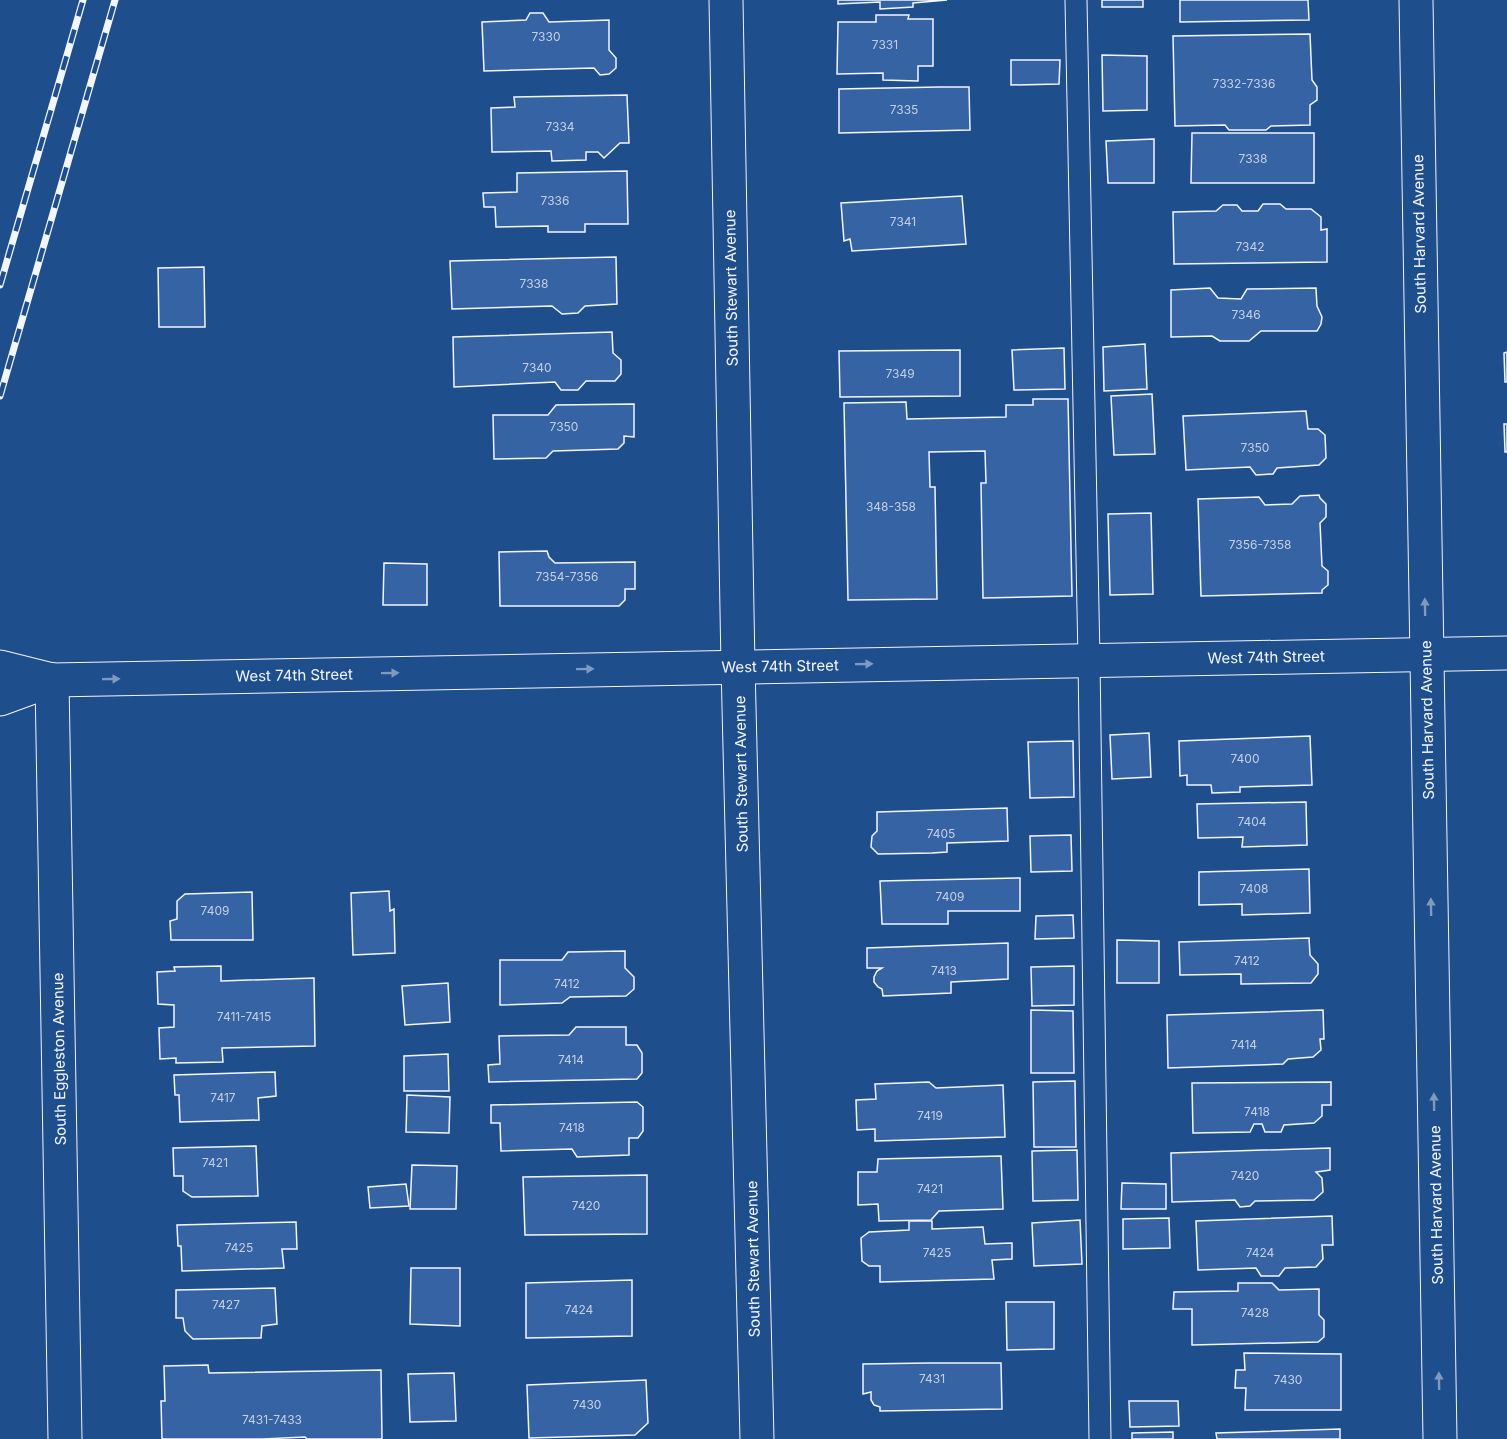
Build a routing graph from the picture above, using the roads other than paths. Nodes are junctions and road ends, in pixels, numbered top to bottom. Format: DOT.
graph roads {
  1 [pos="726,0"];
  2 [pos="1076,0"];
  3 [pos="1416,0"];
  4 [pos="1507,653"];
  5 [pos="1426,654"];
  6 [pos="1089,660"];
  7 [pos="738,666"];
  8 [pos="0,667"];
  9 [pos="52,680"];
  10 [pos="0,699"];
  11 [pos="65,1439"];
  12 [pos="757,1439"];
  13 [pos="1100,1439"];
  14 [pos="1440,1439"];
  1 -- 7 [label="street, South Stewart Avenue"];
  2 -- 6 [label="lane"];
  5 -- 3 [label="street, South Harvard Avenue, one-way"];
  4 -- 5 [label="street, West 74th Street"];
  5 -- 6 [label="street, West 74th Street"];
  14 -- 5 [label="street, South Harvard Avenue, one-way"];
  7 -- 6 [label="street, West 74th Street, one-way"];
  6 -- 13 [label="lane"];
  9 -- 7 [label="street, West 74th Street, one-way"];
  7 -- 12 [label="street, South Stewart Avenue"];
  8 -- 9 [label="street, West 74th Street"];
  9 -- 10 [label="street, West 74th Street"];
  9 -- 11 [label="street, South Eggleston Avenue"];
}
